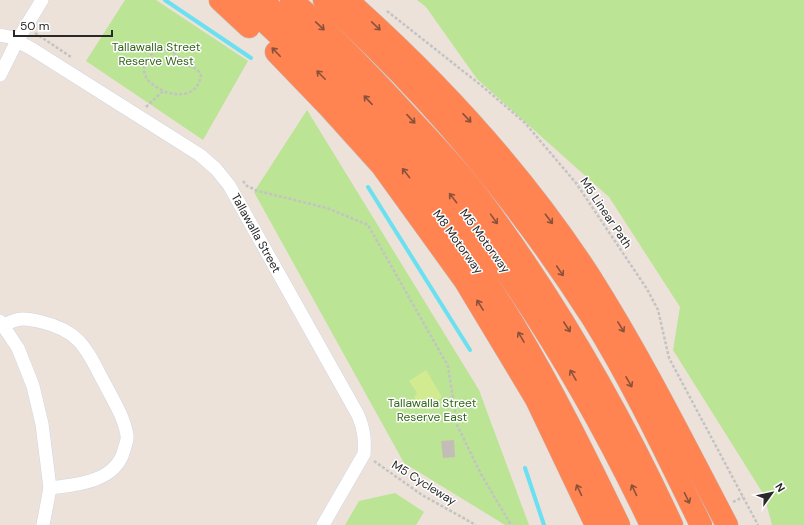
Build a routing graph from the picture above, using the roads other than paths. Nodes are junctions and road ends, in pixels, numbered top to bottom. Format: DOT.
graph roads {
  1 [pos="42,0"];
  2 [pos="220,0"];
  3 [pos="241,0"];
  4 [pos="261,0"];
  5 [pos="291,0"];
  6 [pos="324,0"];
  7 [pos="346,0"];
  8 [pos="0,35"];
  9 [pos="17,41"];
  10 [pos="0,75"];
  11 [pos="2,323"];
  12 [pos="50,488"];
  13 [pos="43,525"];
  14 [pos="323,525"];
  15 [pos="596,525"];
  16 [pos="619,525"];
  17 [pos="651,525"];
  18 [pos="672,525"];
  19 [pos="701,525"];
  20 [pos="727,525"];
  1 -- 9 [label="street"];
  15 -- 2 [label="highway, one-way"];
  16 -- 3 [label="highway, M8 Motorway, one-way"];
  17 -- 4 [label="highway, M5 Motorway, one-way"];
  5 -- 18 [label="highway, M5 Motorway, one-way"];
  6 -- 19 [label="highway, one-way"];
  7 -- 20 [label="highway, one-way"];
  8 -- 9 [label="street, Tallawalla Street"];
  9 -- 10 [label="street"];
  9 -- 14 [label="street, Tallawalla Street"];
  11 -- 12 [label="street"];
  11 -- 12 [label="street"];
  12 -- 13 [label="street"];
}
